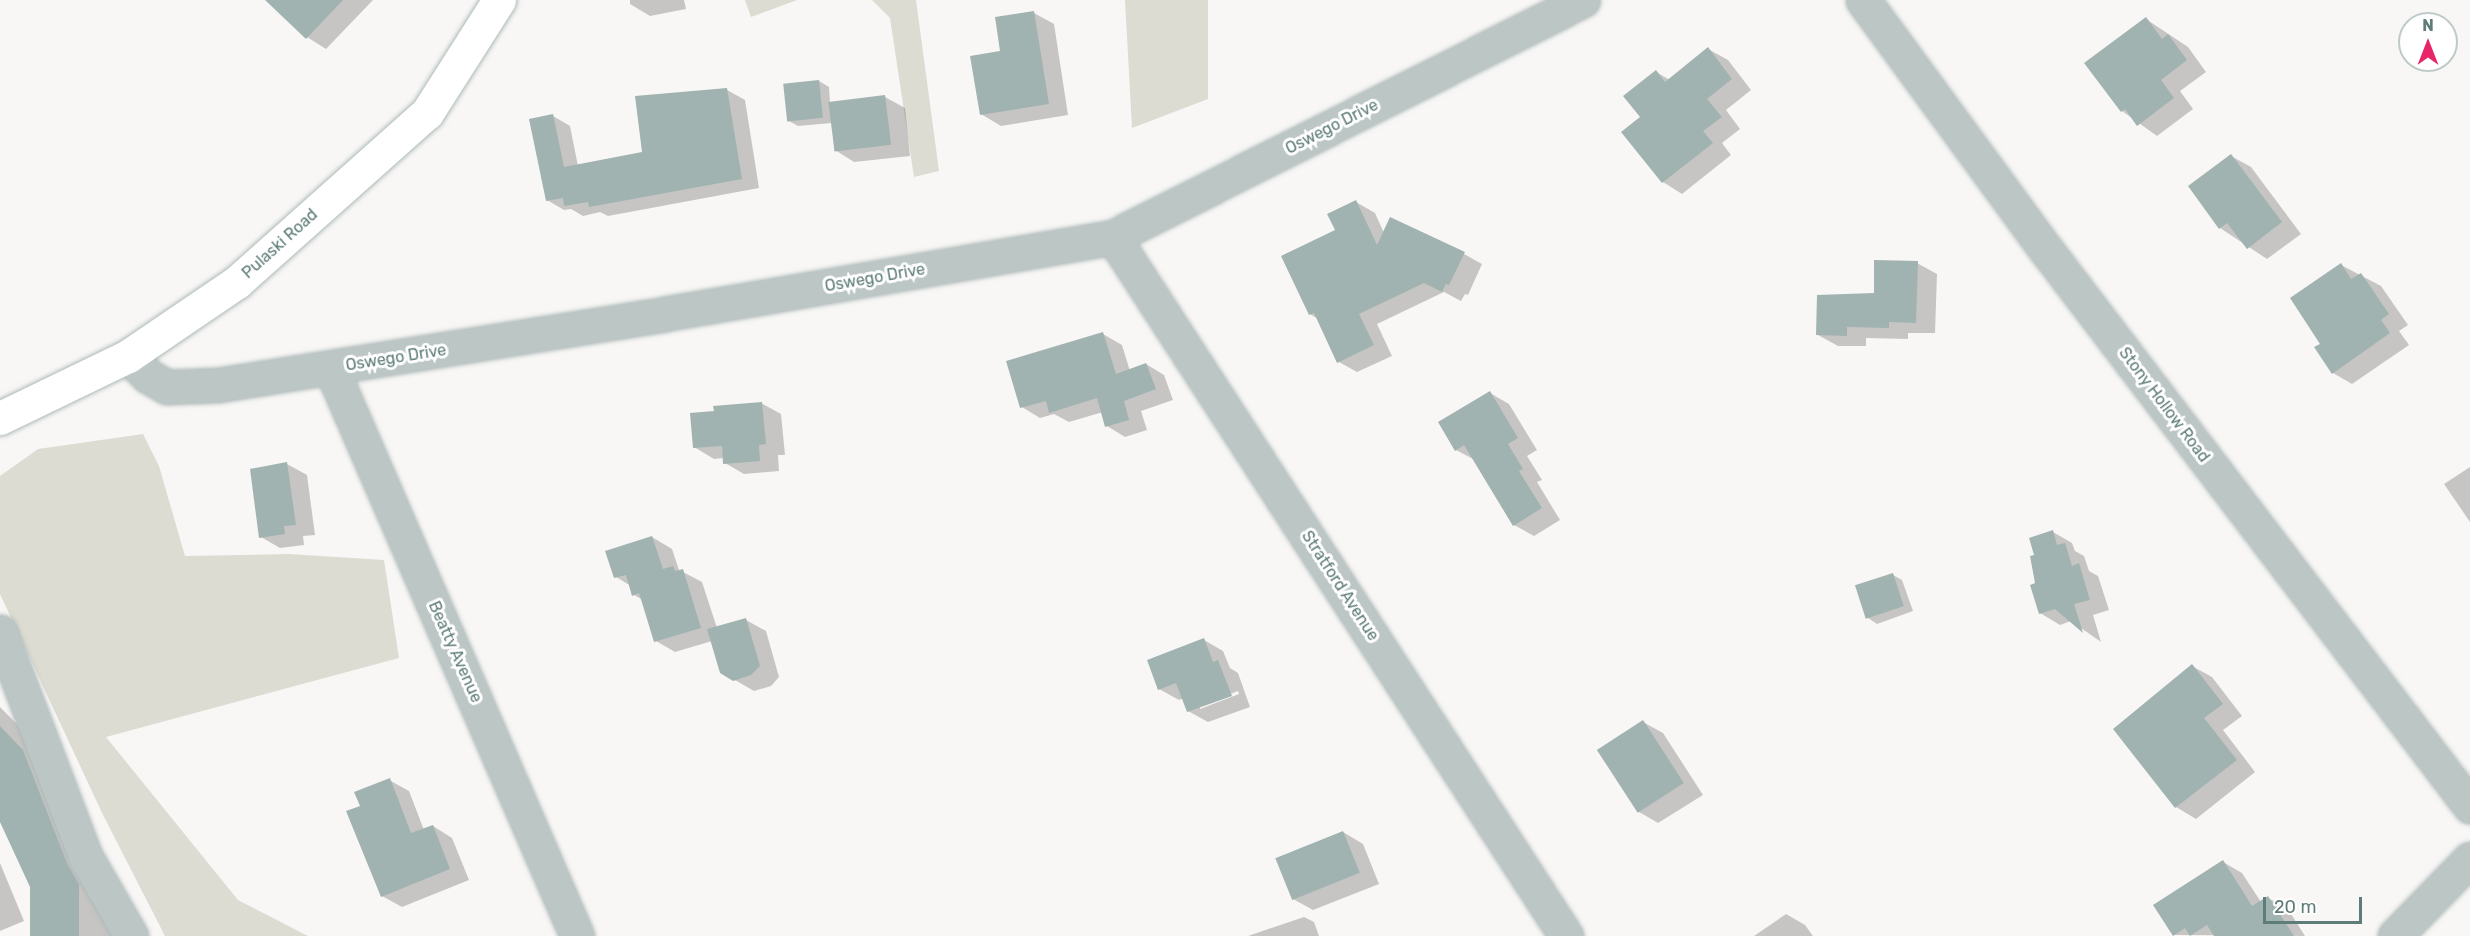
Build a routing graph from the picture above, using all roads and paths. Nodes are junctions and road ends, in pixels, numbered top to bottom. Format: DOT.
graph roads {
  1 [pos="500,0"];
  2 [pos="1583,0"];
  3 [pos="1863,0"];
  4 [pos="1113,237"];
  5 [pos="128,356"];
  6 [pos="331,368"];
  7 [pos="0,418"];
  8 [pos="0,632"];
  9 [pos="2470,806"];
  10 [pos="2470,859"];
  11 [pos="131,936"];
  12 [pos="577,936"];
  13 [pos="1566,936"];
  14 [pos="2395,936"];
  1 -- 5 [label="main road, Pulaski Road"];
  2 -- 4 [label="street, Oswego Drive"];
  3 -- 9 [label="street, Stony Hollow Road"];
  4 -- 6 [label="street, Oswego Drive"];
  4 -- 13 [label="street, Stratford Avenue"];
  5 -- 6 [label="street, Oswego Drive"];
  5 -- 7 [label="main road, Pulaski Road"];
  6 -- 12 [label="street, Beatty Avenue"];
  8 -- 11 [label="street"];
  10 -- 14 [label="street"];
}
